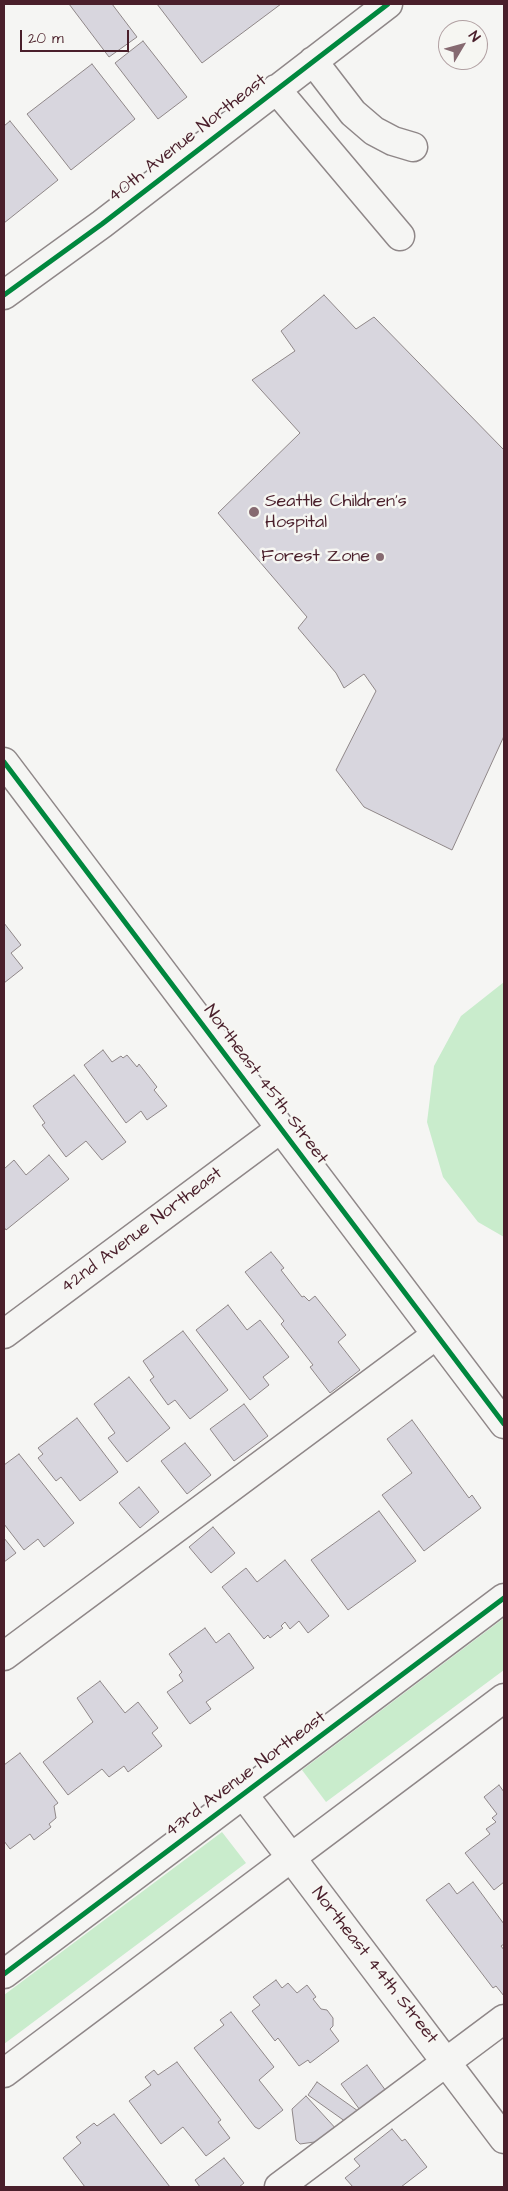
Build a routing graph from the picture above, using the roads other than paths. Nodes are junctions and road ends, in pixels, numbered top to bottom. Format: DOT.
graph roads {
  1 [pos="388,4"];
  2 [pos="313,61"];
  3 [pos="276,89"];
  4 [pos="413,147"];
  5 [pos="400,236"];
  6 [pos="4,295"];
  7 [pos="4,762"];
  8 [pos="280,1129"];
  9 [pos="4,1334"];
  10 [pos="436,1335"];
  11 [pos="504,1424"];
  12 [pos="504,1598"];
  13 [pos="4,1656"];
  14 [pos="504,1698"];
  15 [pos="243,1794"];
  16 [pos="290,1858"];
  17 [pos="4,1974"];
  18 [pos="504,2019"];
  19 [pos="447,2061"];
  20 [pos="4,2073"];
  21 [pos="504,2139"];
  22 [pos="279,2187"];
  1 -- 2 [label="street, 40th Avenue Northeast"];
  2 -- 3 [label="street, 40th Avenue Northeast"];
  2 -- 4 [label="street"];
  3 -- 5 [label="street"];
  3 -- 6 [label="street, 40th Avenue Northeast"];
  7 -- 8 [label="street, Northeast 45th Street"];
  8 -- 9 [label="street, 42nd Avenue Northeast"];
  8 -- 10 [label="street, Northeast 45th Street"];
  10 -- 11 [label="street, Northeast 45th Street"];
  10 -- 13 [label="street"];
  12 -- 15 [label="street, 43rd Avenue Northeast"];
  14 -- 16 [label="street"];
  15 -- 16 [label="street, Northeast 44th Street"];
  15 -- 17 [label="street, 43rd Avenue Northeast"];
  16 -- 19 [label="street, Northeast 44th Street"];
  16 -- 20 [label="street"];
  18 -- 19 [label="street"];
  19 -- 21 [label="street, Northeast 44th Street"];
  19 -- 22 [label="street"];
}
